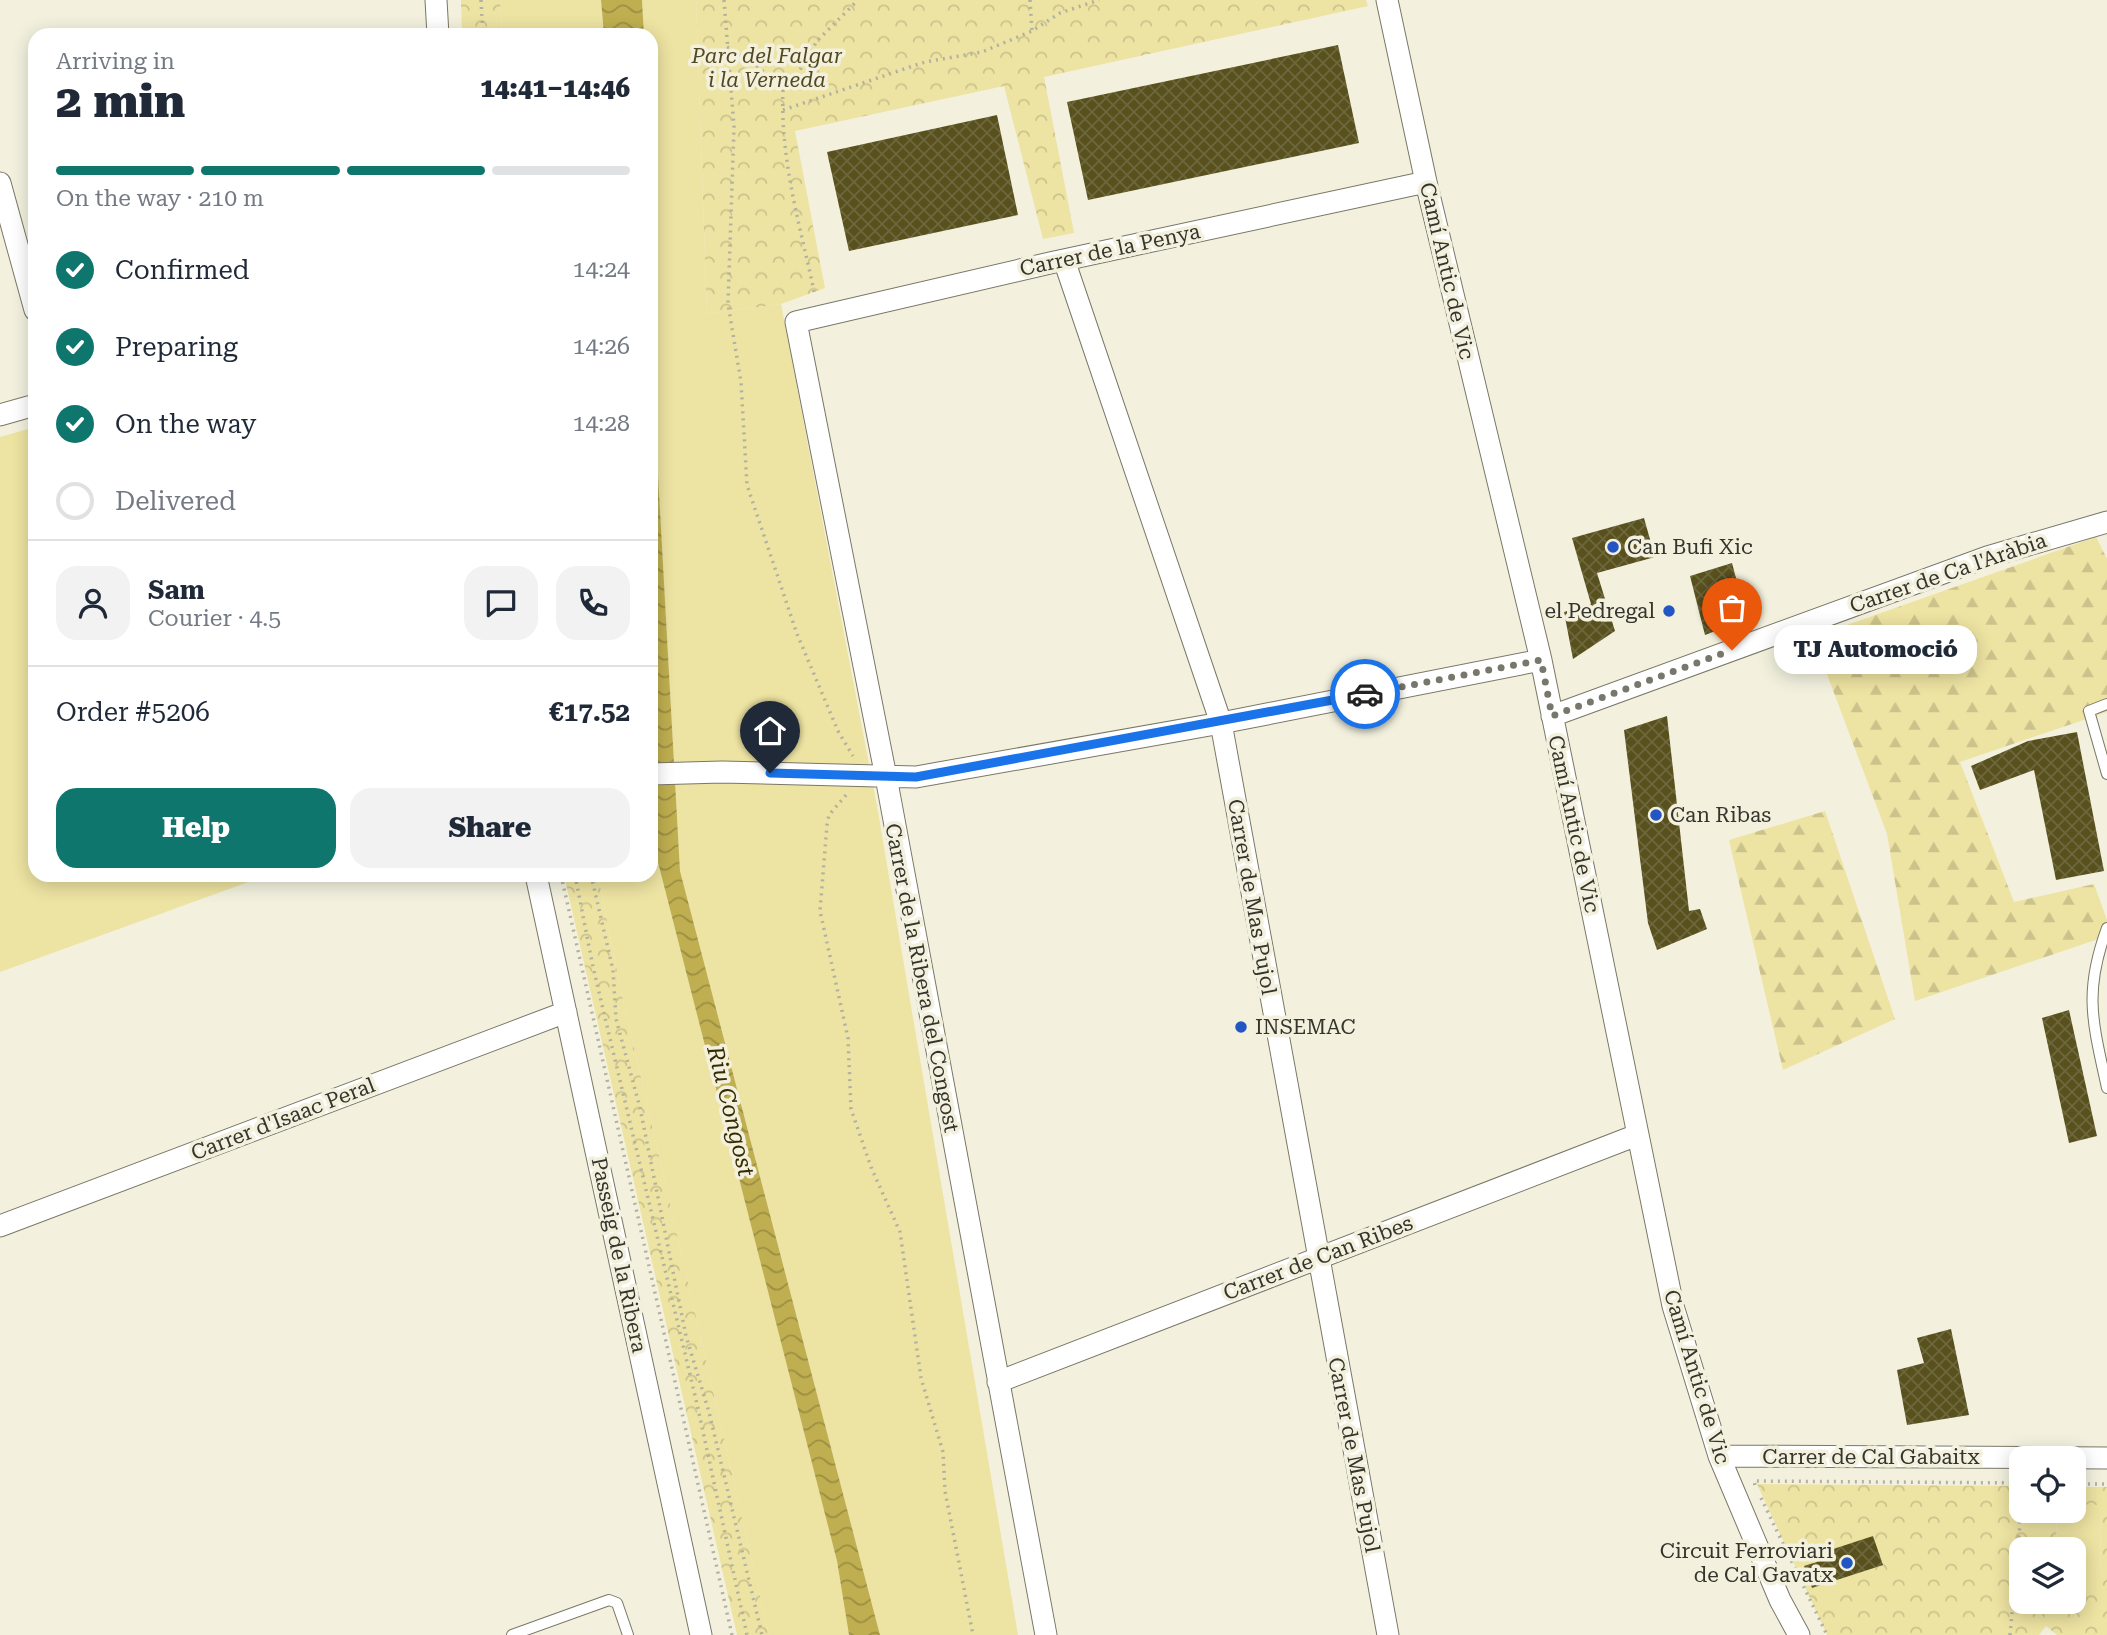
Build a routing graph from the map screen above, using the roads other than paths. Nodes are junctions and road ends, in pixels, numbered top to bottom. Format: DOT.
graph roads {
  1 [pos="436,0"];
  2 [pos="1387,0"];
  3 [pos="438,28"];
  4 [pos="1426,182"];
  5 [pos="0,183"];
  6 [pos="1064,260"];
  7 [pos="28,285"];
  8 [pos="796,322"];
  9 [pos="28,407"];
  10 [pos="0,415"];
  11 [pos="2107,522"];
  12 [pos="1541,660"];
  13 [pos="2107,704"];
  14 [pos="1552,716"];
  15 [pos="1221,723"];
  16 [pos="658,774"];
  17 [pos="2107,774"];
  18 [pos="875,777"];
  19 [pos="538,882"];
  20 [pos="2107,928"];
  21 [pos="566,1012"];
  22 [pos="2107,1088"];
  23 [pos="1637,1135"];
  24 [pos="0,1226"];
  25 [pos="1318,1258"];
  26 [pos="998,1382"];
  27 [pos="1719,1456"];
  28 [pos="2107,1458"];
  29 [pos="512,1635"];
  30 [pos="628,1635"];
  31 [pos="701,1635"];
  32 [pos="1046,1635"];
  33 [pos="1388,1635"];
  34 [pos="1799,1635"];
  1 -- 3 [label="street"];
  2 -- 4 [label="street, Camí Antic de Vic"];
  4 -- 6 [label="street, Carrer de la Penya"];
  4 -- 12 [label="street, Camí Antic de Vic"];
  5 -- 7 [label="street"];
  6 -- 8 [label="street, Carrer de la Penya"];
  6 -- 15 [label="street, Carrer de Mas Pujol"];
  8 -- 18 [label="street, Carrer de la Ribera del Congost"];
  9 -- 10 [label="street"];
  11 -- 14 [label="street, Carrer de Ca l'Aràbia"];
  12 -- 14 [label="street, Camí Antic de Vic"];
  12 -- 15 [label="street"];
  13 -- 17 [label="lane"];
  14 -- 23 [label="street, Camí Antic de Vic"];
  15 -- 18 [label="street"];
  15 -- 25 [label="street, Carrer de Mas Pujol"];
  16 -- 18 [label="street"];
  18 -- 26 [label="street, Carrer de la Ribera del Congost"];
  19 -- 21 [label="street, Passeig de la Ribera"];
  20 -- 22 [label="lane"];
  21 -- 24 [label="street, Carrer d'Isaac Peral"];
  21 -- 31 [label="street, Passeig de la Ribera"];
  23 -- 25 [label="street, Carrer de Can Ribes"];
  23 -- 27 [label="street, Camí Antic de Vic"];
  25 -- 26 [label="street, Carrer de Can Ribes"];
  25 -- 33 [label="street, Carrer de Mas Pujol"];
  26 -- 32 [label="street, Carrer de la Ribera del Congost"];
  27 -- 28 [label="street, Carrer de Cal Gabaitx"];
  27 -- 34 [label="street, Camí Antic de Vic"];
  29 -- 30 [label="lane"];
}
